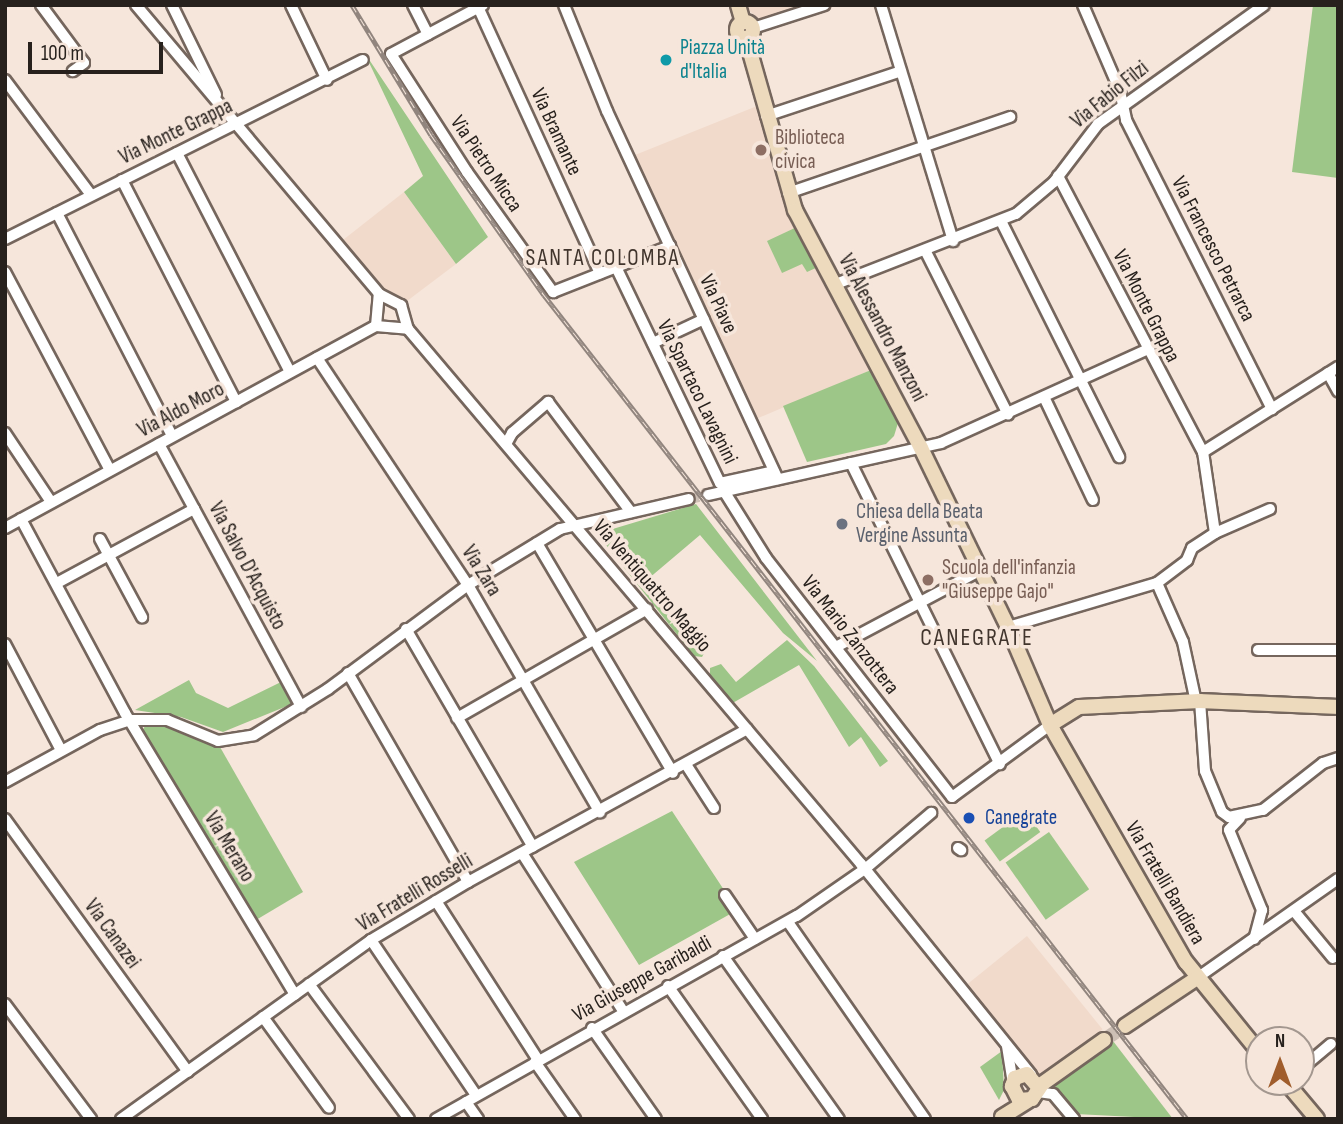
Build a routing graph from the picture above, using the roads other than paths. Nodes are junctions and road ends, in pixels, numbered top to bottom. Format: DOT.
graph roads {
  1 [pos="41,5"];
  2 [pos="136,5"];
  3 [pos="172,5"];
  4 [pos="291,5"];
  5 [pos="413,5"];
  6 [pos="564,5"];
  7 [pos="571,5"];
  8 [pos="738,5"];
  9 [pos="824,5"];
  10 [pos="881,5"];
  11 [pos="1083,5"];
  12 [pos="1264,5"];
  13 [pos="477,7"];
  14 [pos="747,29"];
  15 [pos="572,30"];
  16 [pos="428,34"];
  17 [pos="363,61"];
  18 [pos="73,71"];
  19 [pos="901,72"];
  20 [pos="5,80"];
  21 [pos="327,80"];
  22 [pos="1123,106"];
  23 [pos="766,116"];
  24 [pos="1010,117"];
  25 [pos="236,124"];
  26 [pos="924,146"];
  27 [pos="177,153"];
  28 [pos="1058,176"];
  29 [pos="122,180"];
  30 [pos="788,193"];
  31 [pos="90,195"];
  32 [pos="57,213"];
  33 [pos="1002,223"];
  34 [pos="5,239"];
  35 [pos="953,241"];
  36 [pos="670,246"];
  37 [pos="926,252"];
  38 [pos="616,267"];
  39 [pos="5,272"];
  40 [pos="600,273"];
  41 [pos="836,284"];
  42 [pos="379,294"];
  43 [pos="395,302"];
  44 [pos="404,315"];
  45 [pos="704,319"];
  46 [pos="383,320"];
  47 [pos="408,329"];
  48 [pos="653,343"];
  49 [pos="1146,350"];
  50 [pos="317,358"];
  51 [pos="1333,370"];
  52 [pos="290,372"];
  53 [pos="1080,380"];
  54 [pos="1338,391"];
  55 [pos="1044,397"];
  56 [pos="236,402"];
  57 [pos="1272,409"];
  58 [pos="1008,414"];
  59 [pos="5,433"];
  60 [pos="172,436"];
  61 [pos="503,440"];
  62 [pos="159,444"];
  63 [pos="921,448"];
  64 [pos="1203,452"];
  65 [pos="1119,457"];
  66 [pos="851,463"];
  67 [pos="110,470"];
  68 [pos="776,475"];
  69 [pos="724,491"];
  70 [pos="708,495"];
  71 [pos="689,499"];
  72 [pos="1093,500"];
  73 [pos="51,502"];
  74 [pos="194,509"];
  75 [pos="1270,509"];
  76 [pos="631,512"];
  77 [pos="21,519"];
  78 [pos="574,525"];
  79 [pos="5,527"];
  80 [pos="1215,533"];
  81 [pos="100,539"];
  82 [pos="537,542"];
  83 [pos="108,556"];
  84 [pos="981,570"];
  85 [pos="57,583"];
  86 [pos="1157,583"];
  87 [pos="468,585"];
  88 [pos="918,601"];
  89 [pos="647,609"];
  90 [pos="142,617"];
  91 [pos="1009,627"];
  92 [pos="406,629"];
  93 [pos="594,638"];
  94 [pos="5,644"];
  95 [pos="836,647"];
  96 [pos="1258,650"];
  97 [pos="1338,650"];
  98 [pos="348,673"];
  99 [pos="523,680"];
  100 [pos="1198,701"];
  101 [pos="301,706"];
  102 [pos="1338,707"];
  103 [pos="457,718"];
  104 [pos="130,720"];
  105 [pos="1050,725"];
  106 [pos="747,729"];
  107 [pos="61,750"];
  108 [pos="1338,758"];
  109 [pos="1000,764"];
  110 [pos="687,766"];
  111 [pos="673,773"];
  112 [pos="5,782"];
  113 [pos="714,808"];
  114 [pos="600,813"];
  115 [pos="931,813"];
  116 [pos="1240,818"];
  117 [pos="5,819"];
  118 [pos="533,847"];
  119 [pos="523,853"];
  120 [pos="865,869"];
  121 [pos="1338,879"];
  122 [pos="468,882"];
  123 [pos="725,895"];
  124 [pos="436,901"];
  125 [pos="1262,910"];
  126 [pos="1290,914"];
  127 [pos="788,922"];
  128 [pos="755,939"];
  129 [pos="1253,939"];
  130 [pos="371,940"];
  131 [pos="723,956"];
  132 [pos="1333,958"];
  133 [pos="1197,978"];
  134 [pos="309,984"];
  135 [pos="668,986"];
  136 [pos="295,995"];
  137 [pos="5,1004"];
  138 [pos="623,1011"];
  139 [pos="263,1017"];
  140 [pos="1125,1026"];
  141 [pos="592,1028"];
  142 [pos="1245,1035"];
  143 [pos="1104,1040"];
  144 [pos="1006,1042"];
  145 [pos="1331,1044"];
  146 [pos="1315,1057"];
  147 [pos="537,1061"];
  148 [pos="188,1072"];
  149 [pos="1013,1082"];
  150 [pos="1031,1088"];
  151 [pos="476,1095"];
  152 [pos="1298,1096"];
  153 [pos="466,1102"];
  154 [pos="329,1108"];
  155 [pos="1001,1118"];
  156 [pos="91,1119"];
  157 [pos="121,1119"];
  158 [pos="409,1119"];
  159 [pos="436,1119"];
  160 [pos="478,1119"];
  161 [pos="575,1119"];
  162 [pos="656,1119"];
  163 [pos="762,1119"];
  164 [pos="839,1119"];
  165 [pos="925,1119"];
  166 [pos="1073,1119"];
  167 [pos="1317,1119"];
  1 -- 18 [label="street"];
  2 -- 25 [label="street"];
  3 -- 25 [label="street"];
  4 -- 21 [label="street"];
  5 -- 16 [label="street"];
  6 -- 15 [label="street, Via Piave"];
  7 -- 15 [label="street, Via Piave"];
  8 -- 14 [label="street, Via Alessandro Manzoni"];
  9 -- 14 [label="street"];
  10 -- 19 [label="street"];
  11 -- 22 [label="street, Via Francesco Petrarca"];
  12 -- 22 [label="street, Via Fabio Filzi"];
  13 -- 16 [label="street"];
  13 -- 40 [label="street, Via Bramante"];
  14 -- 23 [label="street, Via Alessandro Manzoni"];
  15 -- 36 [label="street, Via Piave"];
  16 -- 40 [label="street, Via Pietro Micca"];
  17 -- 21 [label="street, Via Monte Grappa"];
  19 -- 23 [label="street"];
  19 -- 26 [label="street"];
  20 -- 31 [label="street"];
  21 -- 25 [label="street, Via Monte Grappa"];
  22 -- 28 [label="street, Via Fabio Filzi"];
  22 -- 57 [label="street, Via Francesco Petrarca"];
  23 -- 30 [label="street, Via Alessandro Manzoni"];
  24 -- 26 [label="street"];
  25 -- 27 [label="street, Via Monte Grappa"];
  25 -- 42 [label="street, Via Ventiquattro Maggio"];
  26 -- 30 [label="street"];
  26 -- 35 [label="street"];
  27 -- 29 [label="street, Via Monte Grappa"];
  27 -- 52 [label="street"];
  28 -- 33 [label="street, Via Fabio Filzi"];
  28 -- 49 [label="street, Via Monte Grappa"];
  29 -- 31 [label="street, Via Monte Grappa"];
  29 -- 56 [label="street"];
  30 -- 41 [label="street, Via Alessandro Manzoni"];
  31 -- 32 [label="street, Via Monte Grappa"];
  32 -- 34 [label="street, Via Monte Grappa"];
  32 -- 60 [label="street"];
  33 -- 35 [label="street, Via Fabio Filzi"];
  33 -- 53 [label="street"];
  35 -- 37 [label="street, Via Fabio Filzi"];
  36 -- 38 [label="street"];
  36 -- 45 [label="street, Via Piave"];
  37 -- 41 [label="street, Via Fabio Filzi"];
  37 -- 58 [label="street"];
  38 -- 40 [label="street"];
  38 -- 48 [label="street, Via Spartaco Lavagnini"];
  39 -- 67 [label="street"];
  41 -- 63 [label="street, Via Alessandro Manzoni"];
  42 -- 43 [label="street, Via Ventiquattro Maggio"];
  42 -- 46 [label="street"];
  43 -- 44 [label="street, Via Ventiquattro Maggio"];
  43 -- 46 [label="street"];
  44 -- 46 [label="street"];
  44 -- 47 [label="street, Via Ventiquattro Maggio"];
  45 -- 48 [label="street"];
  45 -- 68 [label="street, Via Piave"];
  46 -- 47 [label="street"];
  46 -- 50 [label="street, Via Aldo Moro"];
  47 -- 61 [label="street, Via Ventiquattro Maggio"];
  48 -- 68 [label="street, Via Spartaco Lavagnini"];
  49 -- 53 [label="street"];
  49 -- 64 [label="street, Via Monte Grappa"];
  50 -- 52 [label="street, Via Aldo Moro"];
  50 -- 87 [label="street, Via Zara"];
  51 -- 54 [label="street"];
  51 -- 57 [label="street"];
  52 -- 56 [label="street, Via Aldo Moro"];
  53 -- 55 [label="street"];
  53 -- 65 [label="street"];
  55 -- 58 [label="street"];
  55 -- 72 [label="street"];
  56 -- 60 [label="street, Via Aldo Moro"];
  57 -- 64 [label="street"];
  58 -- 63 [label="street"];
  59 -- 73 [label="street"];
  60 -- 62 [label="street, Via Aldo Moro"];
  61 -- 76 [label="street"];
  61 -- 78 [label="street, Via Ventiquattro Maggio"];
  62 -- 67 [label="street, Via Aldo Moro"];
  62 -- 74 [label="street, Via Salvo D'Acquisto"];
  63 -- 66 [label="street"];
  63 -- 84 [label="street, Via Alessandro Manzoni"];
  64 -- 80 [label="street"];
  66 -- 68 [label="street"];
  66 -- 88 [label="street"];
  67 -- 73 [label="street, Via Aldo Moro"];
  68 -- 69 [label="street"];
  69 -- 70 [label="street"];
  69 -- 95 [label="street, Via Mario Zanzottera"];
  71 -- 76 [label="street"];
  73 -- 77 [label="street, Via Aldo Moro"];
  74 -- 83 [label="street"];
  74 -- 101 [label="street, Via Salvo D'Acquisto"];
  75 -- 80 [label="street"];
  76 -- 78 [label="street"];
  77 -- 79 [label="street, Via Aldo Moro"];
  77 -- 85 [label="street, Via Merano"];
  78 -- 82 [label="street"];
  78 -- 89 [label="street, Via Ventiquattro Maggio"];
  80 -- 86 [label="street"];
  81 -- 83 [label="street"];
  82 -- 87 [label="street"];
  82 -- 93 [label="street"];
  83 -- 85 [label="street"];
  83 -- 90 [label="street"];
  84 -- 88 [label="street"];
  84 -- 91 [label="street, Via Alessandro Manzoni"];
  85 -- 104 [label="street, Via Merano"];
  86 -- 91 [label="street"];
  86 -- 100 [label="street"];
  87 -- 92 [label="street"];
  87 -- 99 [label="street, Via Zara"];
  88 -- 95 [label="street"];
  88 -- 109 [label="street"];
  89 -- 93 [label="street"];
  89 -- 106 [label="street, Via Ventiquattro Maggio"];
  91 -- 105 [label="street, Via Fratelli Bandiera"];
  92 -- 98 [label="street"];
  92 -- 103 [label="street"];
  93 -- 99 [label="street"];
  93 -- 111 [label="street"];
  94 -- 107 [label="street"];
  95 -- 109 [label="street, Via Mario Zanzottera"];
  96 -- 97 [label="street"];
  98 -- 101 [label="street"];
  98 -- 122 [label="street"];
  99 -- 103 [label="street"];
  99 -- 114 [label="street, Via Zara"];
  100 -- 102 [label="street"];
  100 -- 105 [label="street"];
  100 -- 116 [label="street"];
  101 -- 104 [label="street"];
  103 -- 118 [label="street"];
  104 -- 107 [label="street"];
  104 -- 136 [label="street, Via Merano"];
  105 -- 109 [label="street"];
  105 -- 133 [label="street, Via Fratelli Bandiera"];
  106 -- 110 [label="street, Via Fratelli Rosselli"];
  106 -- 120 [label="street, Via Ventiquattro Maggio"];
  107 -- 112 [label="street"];
  108 -- 116 [label="street"];
  110 -- 111 [label="street, Via Fratelli Rosselli"];
  110 -- 113 [label="street"];
  111 -- 114 [label="street, Via Fratelli Rosselli"];
  114 -- 118 [label="street, Via Fratelli Rosselli"];
  115 -- 120 [label="street, Via Giuseppe Garibaldi"];
  116 -- 125 [label="street"];
  117 -- 148 [label="street, Via Canazei"];
  118 -- 119 [label="street, Via Fratelli Rosselli"];
  119 -- 122 [label="street, Via Fratelli Rosselli"];
  119 -- 138 [label="street"];
  120 -- 127 [label="street, Via Giuseppe Garibaldi"];
  120 -- 144 [label="street, Via Ventiquattro Maggio"];
  121 -- 126 [label="street"];
  122 -- 124 [label="street, Via Fratelli Rosselli"];
  123 -- 128 [label="street"];
  124 -- 130 [label="street, Via Fratelli Rosselli"];
  124 -- 147 [label="street"];
  125 -- 126 [label="street"];
  125 -- 129 [label="street"];
  126 -- 129 [label="street"];
  126 -- 132 [label="street"];
  127 -- 128 [label="street, Via Giuseppe Garibaldi"];
  127 -- 165 [label="street"];
  128 -- 131 [label="street, Via Giuseppe Garibaldi"];
  129 -- 133 [label="street"];
  130 -- 134 [label="street, Via Fratelli Rosselli"];
  130 -- 151 [label="street"];
  131 -- 135 [label="street, Via Giuseppe Garibaldi"];
  131 -- 164 [label="street"];
  133 -- 140 [label="street"];
  133 -- 142 [label="street, Via Fratelli Bandiera"];
  134 -- 136 [label="street, Via Fratelli Rosselli"];
  134 -- 158 [label="street"];
  135 -- 138 [label="street, Via Giuseppe Garibaldi"];
  135 -- 163 [label="street"];
  136 -- 139 [label="street, Via Fratelli Rosselli"];
  137 -- 156 [label="street"];
  138 -- 141 [label="street, Via Giuseppe Garibaldi"];
  139 -- 148 [label="street, Via Fratelli Rosselli"];
  139 -- 154 [label="street"];
  141 -- 147 [label="street, Via Giuseppe Garibaldi"];
  141 -- 162 [label="street"];
  143 -- 150 [label="street"];
  144 -- 149 [label="street"];
  144 -- 150 [label="street, Via Ventiquattro Maggio"];
  145 -- 146 [label="street"];
  147 -- 151 [label="street, Via Giuseppe Garibaldi"];
  147 -- 161 [label="street"];
  148 -- 157 [label="street, Via Fratelli Rosselli"];
  149 -- 150 [label="street"];
  150 -- 155 [label="street"];
  150 -- 166 [label="street"];
  151 -- 153 [label="street, Via Giuseppe Garibaldi"];
  152 -- 167 [label="street"];
  153 -- 159 [label="street, Via Giuseppe Garibaldi"];
  153 -- 160 [label="street"];
}
